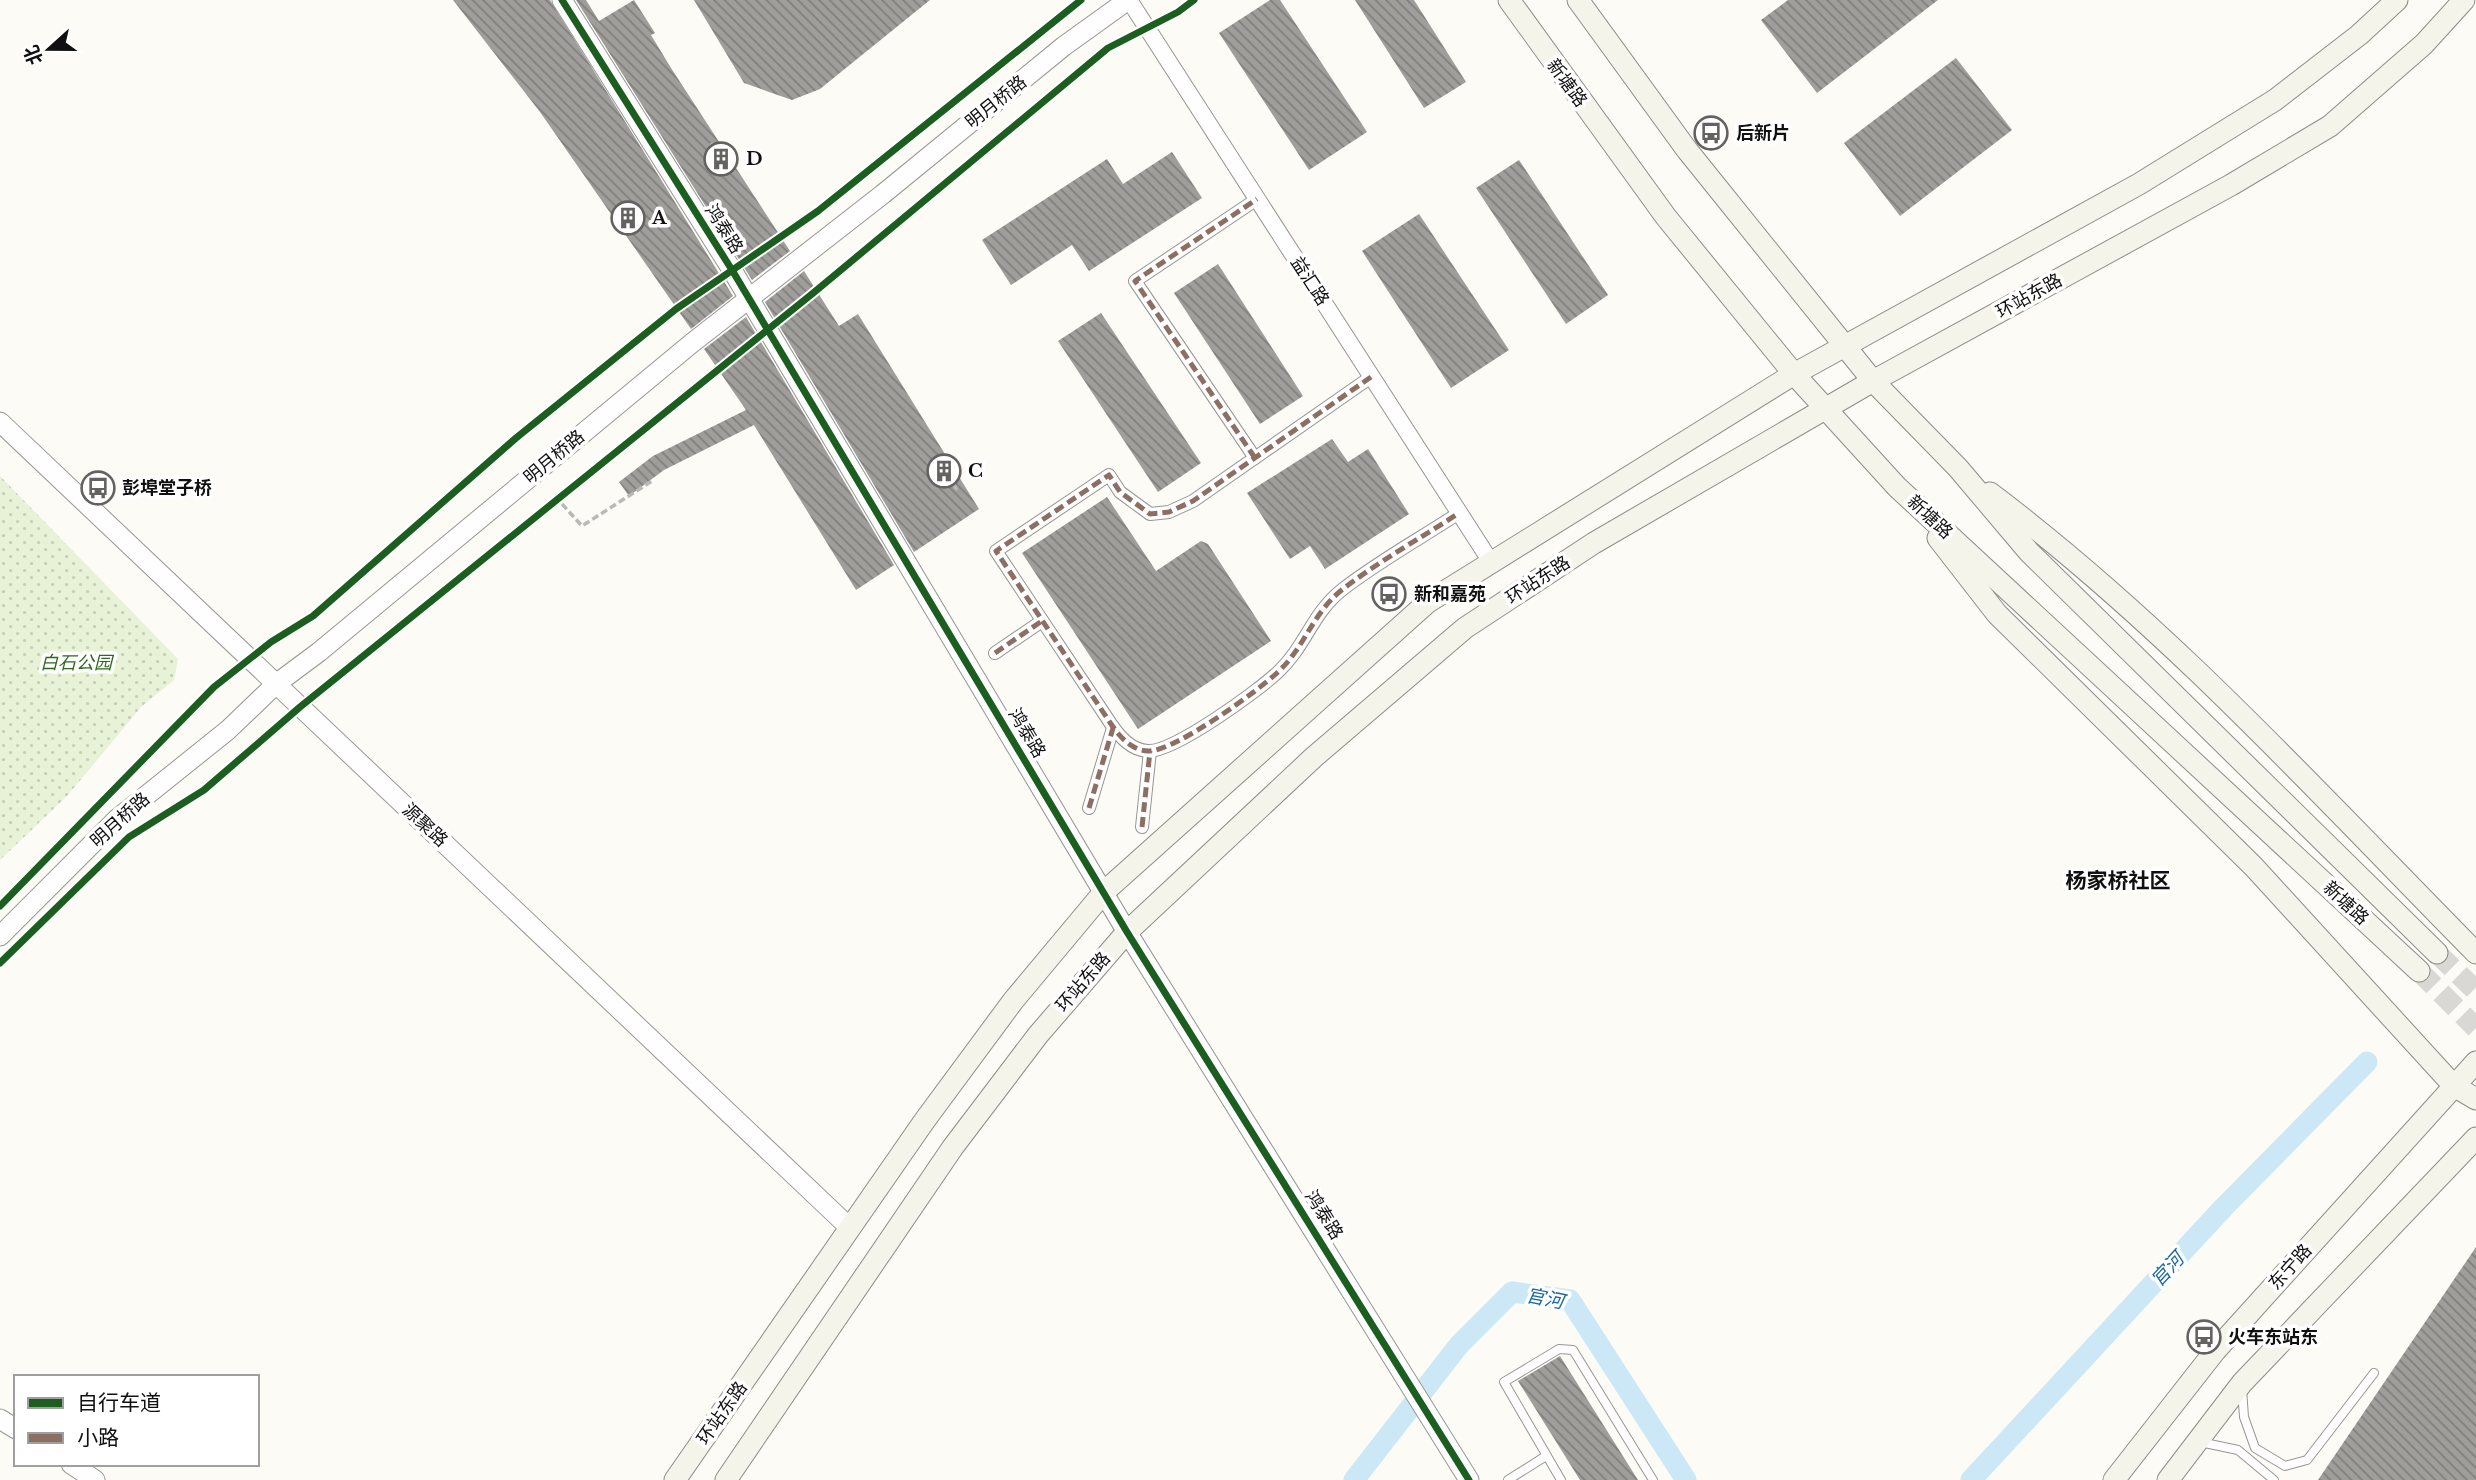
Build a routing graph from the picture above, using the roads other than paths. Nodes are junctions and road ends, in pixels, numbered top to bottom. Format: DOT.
graph roads {
  1 [pos="562,0"];
  2 [pos="1128,0"];
  3 [pos="1509,0"];
  4 [pos="1578,0"];
  5 [pos="2397,0"];
  6 [pos="2464,0"];
  7 [pos="1257,198"];
  8 [pos="750,300"];
  9 [pos="1844,349"];
  10 [pos="1794,374"];
  11 [pos="1371,377"];
  12 [pos="1873,381"];
  13 [pos="1827,408"];
  14 [pos="0,422"];
  15 [pos="1255,458"];
  16 [pos="1958,468"];
  17 [pos="1897,487"];
  18 [pos="1460,513"];
  19 [pos="1491,562"];
  20 [pos="1042,621"];
  21 [pos="995,653"];
  22 [pos="276,684"];
  23 [pos="1113,728"];
  24 [pos="1150,751"];
  25 [pos="1089,808"];
  26 [pos="1142,827"];
  27 [pos="1104,892"];
  28 [pos="1127,932"];
  29 [pos="0,936"];
  30 [pos="2437,953"];
  31 [pos="2476,953"];
  32 [pos="2419,971"];
  33 [pos="2476,1062"];
  34 [pos="2454,1086"];
  35 [pos="2476,1099"];
  36 [pos="2476,1138"];
  37 [pos="850,1228"];
  38 [pos="2374,1373"];
  39 [pos="2242,1383"];
  40 [pos="2197,1442"];
  41 [pos="1546,1456"];
  42 [pos="74,1466"];
  43 [pos="95,1480"];
  44 [pos="675,1480"];
  45 [pos="726,1480"];
  46 [pos="1469,1480"];
  47 [pos="1508,1480"];
  48 [pos="1561,1480"];
  49 [pos="1653,1480"];
  50 [pos="2114,1480"];
  51 [pos="2168,1480"];
  52 [pos="2274,1480"];
  1 -- 8 [label="street, 鸿泰路"];
  2 -- 7 [label="street, 益汇路"];
  2 -- 8 [label="street, 明月桥路"];
  3 -- 10 [label="main road, 新塘路"];
  4 -- 9 [label="main road, 新塘路"];
  5 -- 9 [label="main road, 环站东路"];
  6 -- 12 [label="main road, 环站东路"];
  7 -- 11 [label="street, 益汇路"];
  7 -- 15 [label="street"];
  8 -- 22 [label="street, 明月桥路"];
  8 -- 27 [label="street, 鸿泰路"];
  9 -- 10 [label="main road, 环站东路"];
  9 -- 12 [label="main road, 新塘路"];
  10 -- 13 [label="main road, 新塘路"];
  10 -- 19 [label="main road, 环站东路"];
  11 -- 15 [label="street"];
  11 -- 18 [label="street, 益汇路"];
  12 -- 13 [label="main road, 环站东路"];
  12 -- 16 [label="main road, 新塘路"];
  13 -- 17 [label="main road, 新塘路"];
  13 -- 28 [label="main road, 环站东路"];
  14 -- 22 [label="street, 源聚路"];
  15 -- 20 [label="street"];
  16 -- 30 [label="main road, 新塘路"];
  16 -- 31 [label="main road"];
  17 -- 32 [label="main road, 新塘路"];
  17 -- 34 [label="main road"];
  18 -- 19 [label="street, 益汇路"];
  18 -- 24 [label="street"];
  19 -- 27 [label="main road, 环站东路"];
  20 -- 21 [label="street"];
  20 -- 23 [label="street"];
  22 -- 29 [label="street, 明月桥路"];
  22 -- 37 [label="street, 源聚路"];
  23 -- 24 [label="street"];
  23 -- 25 [label="street"];
  24 -- 26 [label="street"];
  27 -- 28 [label="street, 鸿泰路"];
  27 -- 37 [label="main road, 环站东路"];
  28 -- 45 [label="main road, 环站东路"];
  28 -- 46 [label="street, 鸿泰路"];
  33 -- 34 [label="main road, 东宁路"];
  34 -- 35 [label="main road"];
  34 -- 50 [label="main road, 东宁路"];
  36 -- 39 [label="main road"];
  37 -- 44 [label="main road, 环站东路"];
  38 -- 39 [label="lane"];
  39 -- 40 [label="main road"];
  40 -- 51 [label="main road"];
  40 -- 52 [label="lane"];
  41 -- 47 [label="lane"];
  41 -- 48 [label="lane"];
  41 -- 49 [label="lane"];
  42 -- 43 [label="street"];
}
